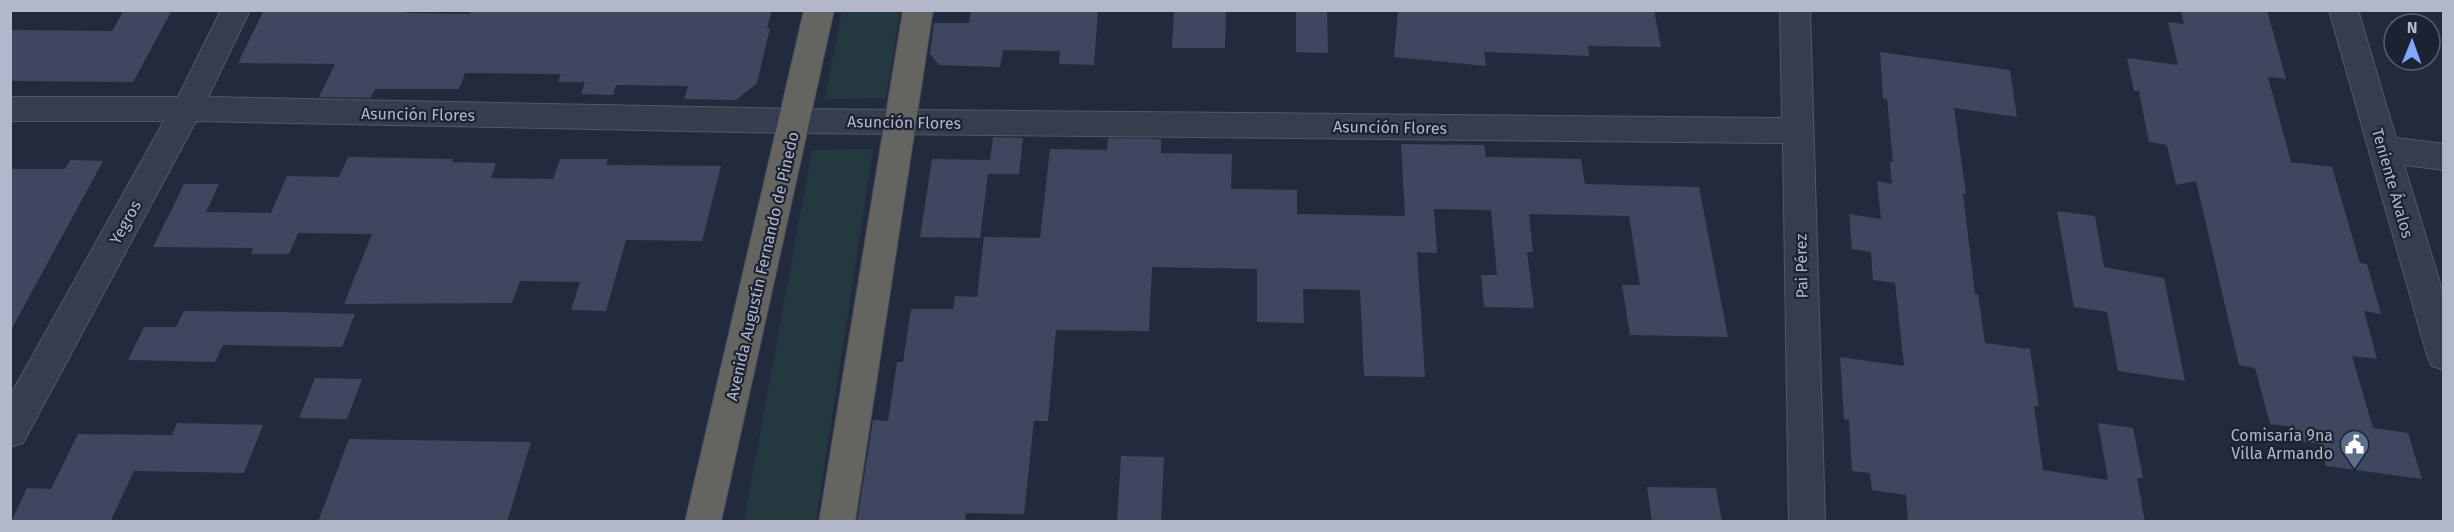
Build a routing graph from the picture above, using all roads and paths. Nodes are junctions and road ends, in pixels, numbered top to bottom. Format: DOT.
graph roads {
  1 [pos="236,10"];
  2 [pos="819,10"];
  3 [pos="918,10"];
  4 [pos="1795,10"];
  5 [pos="2343,10"];
  6 [pos="10,109"];
  7 [pos="187,109"];
  8 [pos="795,121"];
  9 [pos="900,122"];
  10 [pos="1797,131"];
  11 [pos="2383,149"];
  12 [pos="2444,157"];
  13 [pos="2444,355"];
  14 [pos="10,431"];
  15 [pos="703,522"];
  16 [pos="837,522"];
  17 [pos="1807,522"];
  1 -- 7 [label="street, Yegros"];
  2 -- 8 [label="highway, Avenida Augustín Fernando de Pinedo"];
  3 -- 9 [label="highway"];
  4 -- 10 [label="street, Pai Pérez"];
  5 -- 11 [label="street, Teniente Ávalos"];
  6 -- 7 [label="street, Asunción Flores"];
  7 -- 8 [label="street, Asunción Flores"];
  7 -- 14 [label="street, Yegros"];
  8 -- 9 [label="street, Asunción Flores"];
  8 -- 15 [label="highway, Avenida Augustín Fernando de Pinedo"];
  9 -- 10 [label="street, Asunción Flores"];
  9 -- 16 [label="highway"];
  10 -- 17 [label="street, Pai Pérez"];
  11 -- 12 [label="street"];
  11 -- 13 [label="street, Teniente Ávalos"];
}
